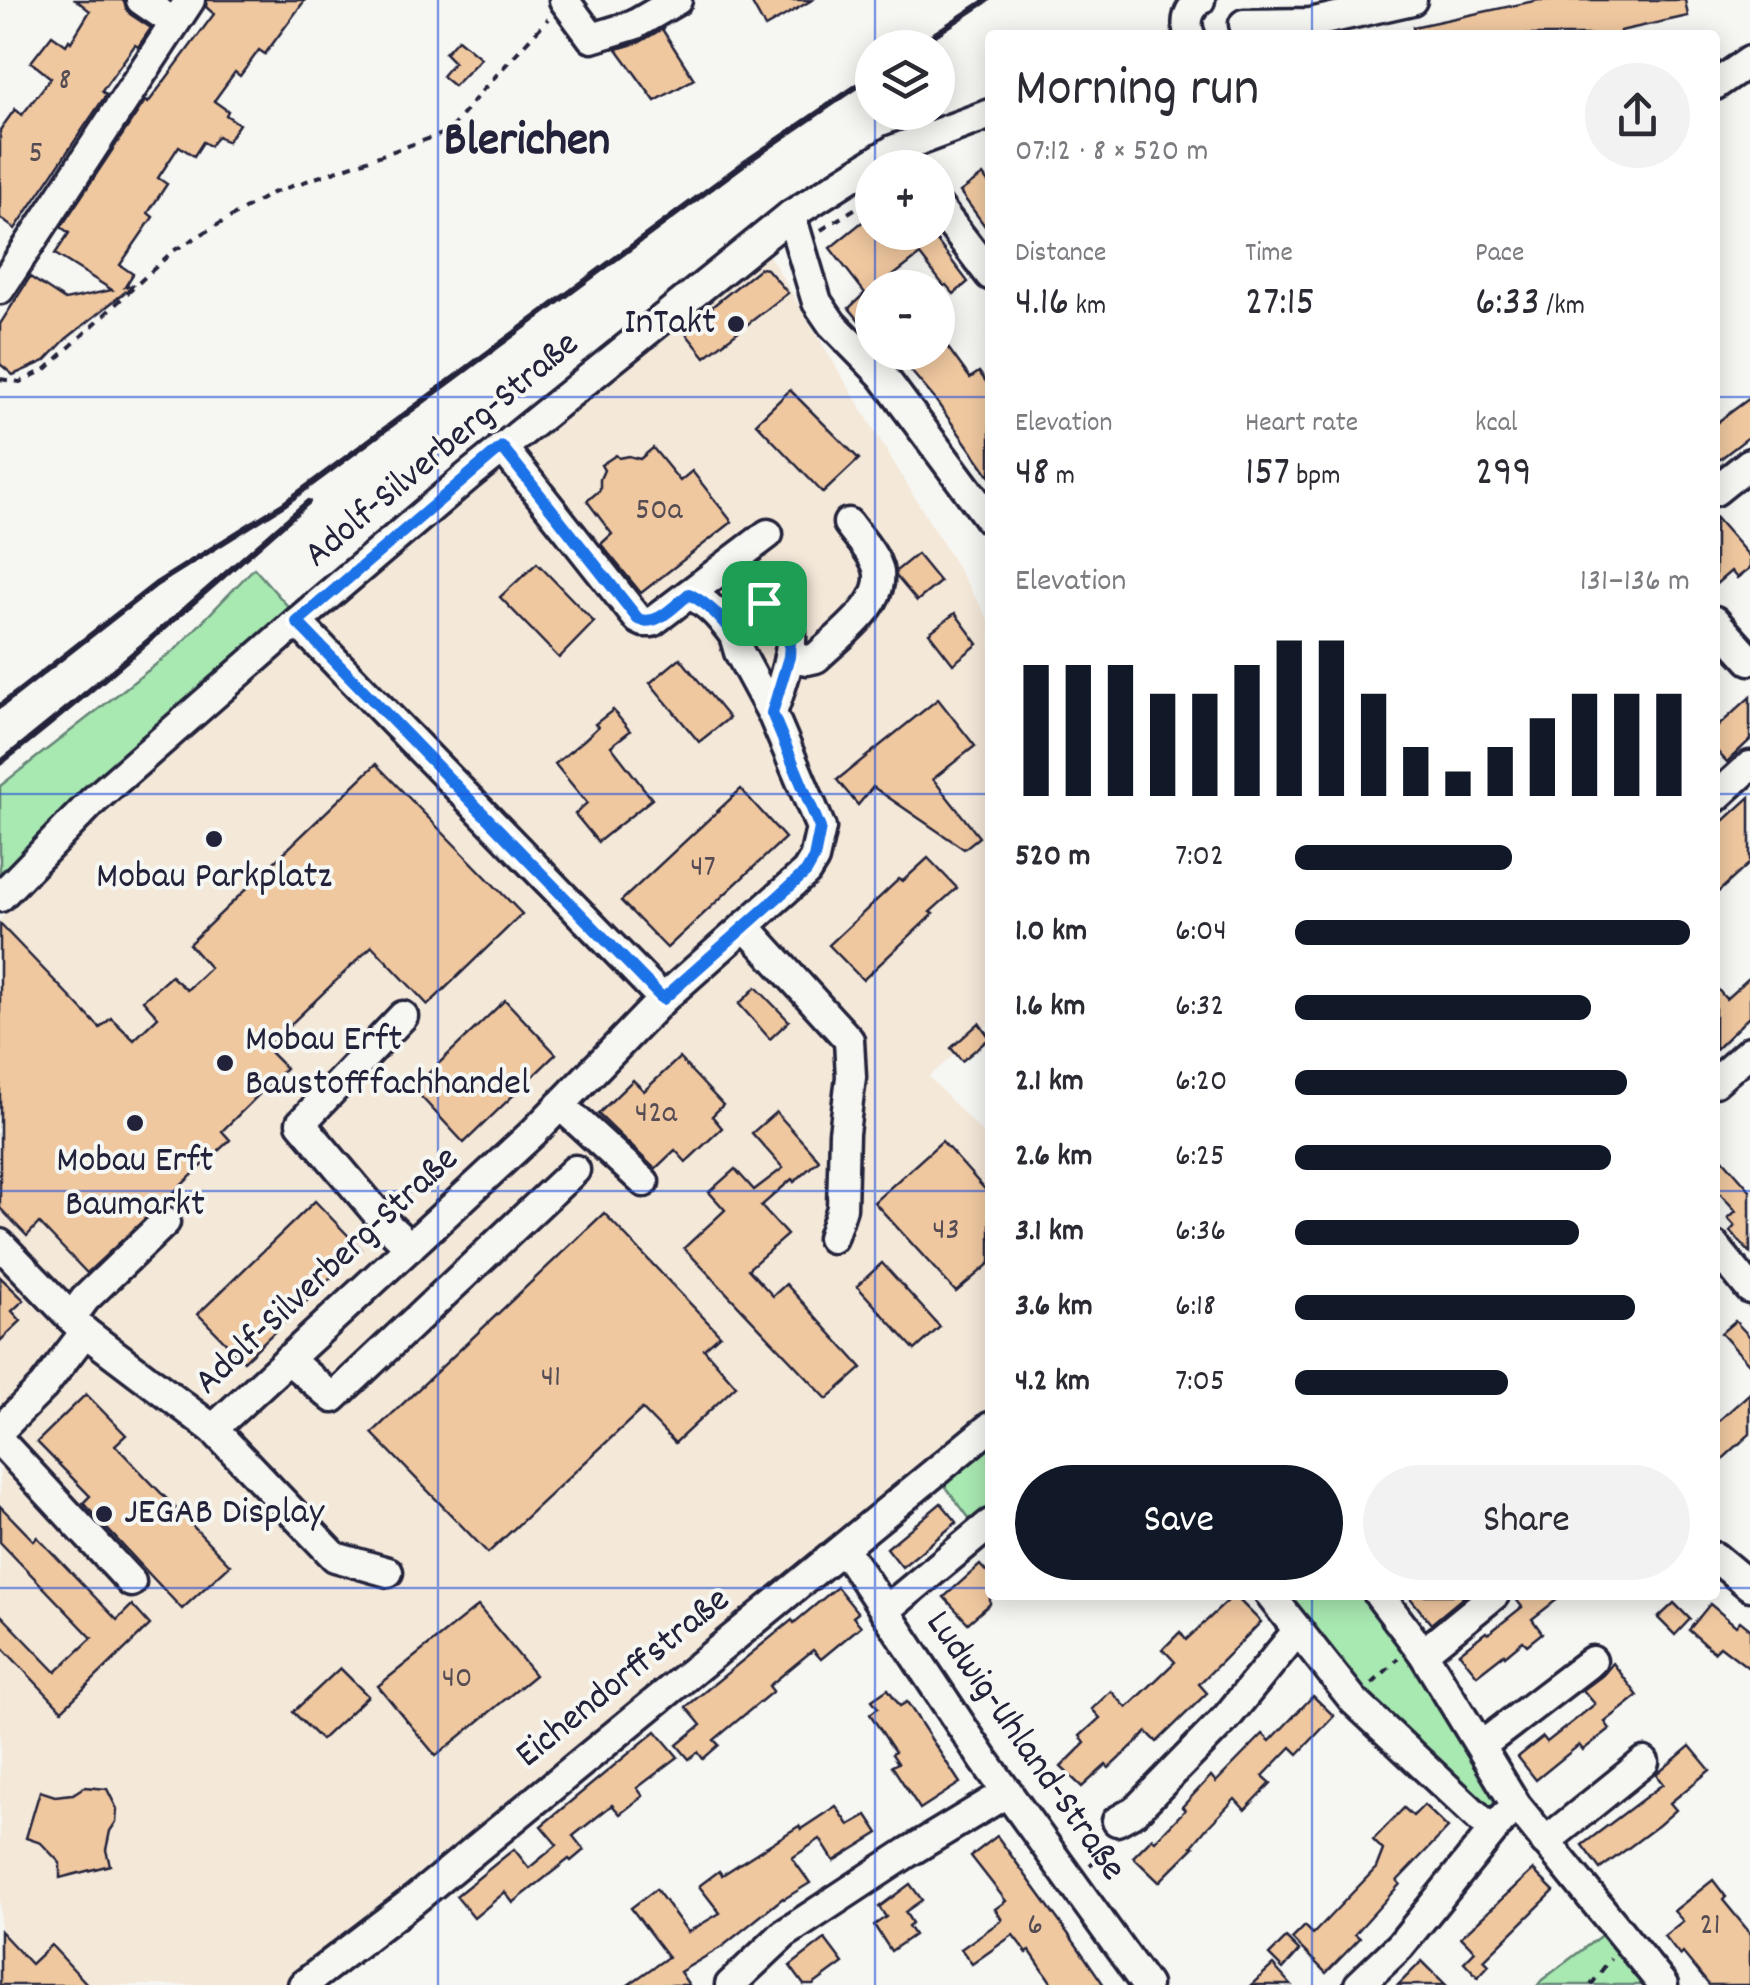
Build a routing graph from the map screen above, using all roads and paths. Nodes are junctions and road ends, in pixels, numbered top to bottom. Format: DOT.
graph roads {
  1 [pos="141,0"];
  2 [pos="677,0"];
  3 [pos="1199,0"];
  4 [pos="1412,0"];
  5 [pos="565,1"];
  6 [pos="181,11"];
  7 [pos="1238,20"];
  8 [pos="1186,30"];
  9 [pos="1750,60"];
  10 [pos="1720,81"];
  11 [pos="985,116"];
  12 [pos="918,150"];
  13 [pos="855,182"];
  14 [pos="855,209"];
  15 [pos="791,215"];
  16 [pos="955,229"];
  17 [pos="800,243"];
  18 [pos="9,255"];
  19 [pos="985,268"];
  20 [pos="0,289"];
  21 [pos="0,379"];
  22 [pos="502,447"];
  23 [pos="1750,463"];
  24 [pos="1720,487"];
  25 [pos="985,513"];
  26 [pos="848,523"];
  27 [pos="768,534"];
  28 [pos="689,594"];
  29 [pos="297,622"];
  30 [pos="1720,627"];
  31 [pos="734,635"];
  32 [pos="789,657"];
  33 [pos="1750,660"];
  34 [pos="772,713"];
  35 [pos="1750,766"];
  36 [pos="1720,793"];
  37 [pos="0,897"];
  38 [pos="744,926"];
  39 [pos="663,999"];
  40 [pos="402,1016"];
  41 [pos="1750,1051"];
  42 [pos="1720,1078"];
  43 [pos="560,1104"];
  44 [pos="575,1170"];
  45 [pos="644,1182"];
  46 [pos="164,1222"];
  47 [pos="832,1238"];
  48 [pos="0,1244"];
  49 [pos="410,1247"];
  50 [pos="1720,1252"];
  51 [pos="1750,1289"];
  52 [pos="78,1325"];
  53 [pos="288,1359"];
  54 [pos="0,1430"];
  55 [pos="213,1430"];
  56 [pos="985,1431"];
  57 [pos="0,1441"];
  58 [pos="985,1528"];
  59 [pos="844,1549"];
  60 [pos="1720,1562"];
  61 [pos="388,1572"];
  62 [pos="131,1582"];
  63 [pos="1750,1586"];
  64 [pos="1274,1600"];
  65 [pos="1383,1600"];
  66 [pos="1487,1600"];
  67 [pos="885,1611"];
  68 [pos="1298,1630"];
  69 [pos="1419,1648"];
  70 [pos="1592,1661"];
  71 [pos="1354,1701"];
  72 [pos="1481,1746"];
  73 [pos="1644,1762"];
  74 [pos="1008,1792"];
  75 [pos="1516,1804"];
  76 [pos="1117,1821"];
  77 [pos="1492,1830"];
  78 [pos="1545,1842"];
  79 [pos="1071,1881"];
  80 [pos="1626,1938"];
  81 [pos="302,1985"];
  82 [pos="730,1985"];
  83 [pos="1146,1985"];
  84 [pos="1359,1985"];
  85 [pos="1591,1985"];
  86 [pos="1663,1985"];
  1 -- 6 [label="street"];
  2 -- 5 [label="street"];
  3 -- 8 [label="street"];
  4 -- 7 [label="street"];
  5 -- 21 [label="path"];
  6 -- 18 [label="street"];
  9 -- 10 [label="street"];
  11 -- 12 [label="street, Adolf-Silverberg-Straße"];
  13 -- 15 [label="street, Adolf-Silverberg-Straße"];
  14 -- 17 [label="path"];
  15 -- 17 [label="street"];
  15 -- 22 [label="street, Adolf-Silverberg-Straße"];
  16 -- 19 [label="street"];
  17 -- 25 [label="street"];
  18 -- 20 [label="street"];
  22 -- 28 [label="street"];
  22 -- 29 [label="street, Adolf-Silverberg-Straße"];
  23 -- 24 [label="street"];
  26 -- 32 [label="street"];
  27 -- 28 [label="street"];
  28 -- 31 [label="street, Adolf-Silverberg-Straße"];
  29 -- 37 [label="street, Adolf-Silverberg-Straße"];
  29 -- 39 [label="street, Adolf-Silverberg-Straße"];
  30 -- 33 [label="street"];
  31 -- 32 [label="street"];
  31 -- 34 [label="street, Adolf-Silverberg-Straße"];
  32 -- 34 [label="street"];
  34 -- 38 [label="street, Adolf-Silverberg-Straße"];
  35 -- 36 [label="street"];
  38 -- 39 [label="street, Adolf-Silverberg-Straße"];
  38 -- 47 [label="street"];
  39 -- 43 [label="street, Adolf-Silverberg-Straße"];
  40 -- 49 [label="street"];
  41 -- 42 [label="street"];
  43 -- 45 [label="street"];
  43 -- 49 [label="street, Adolf-Silverberg-Straße"];
  44 -- 53 [label="street"];
  46 -- 52 [label="street"];
  48 -- 52 [label="street, Adolf-Silverberg-Straße"];
  49 -- 53 [label="street, Adolf-Silverberg-Straße"];
  50 -- 51 [label="street"];
  52 -- 54 [label="street"];
  52 -- 55 [label="street, Adolf-Silverberg-Straße"];
  53 -- 55 [label="street, Adolf-Silverberg-Straße"];
  55 -- 61 [label="street, Adolf-Silverberg-Straße"];
  56 -- 59 [label="street, Eichendorffstraße"];
  57 -- 62 [label="street"];
  58 -- 67 [label="street"];
  59 -- 67 [label="street, Ludwig-Uhland-Straße"];
  59 -- 81 [label="street, Eichendorffstraße"];
  60 -- 63 [label="street"];
  64 -- 68 [label="street"];
  65 -- 69 [label="street"];
  66 -- 69 [label="street"];
  67 -- 74 [label="street, Ludwig-Uhland-Straße"];
  68 -- 71 [label="street"];
  68 -- 76 [label="street"];
  69 -- 71 [label="path"];
  69 -- 72 [label="street"];
  70 -- 72 [label="street"];
  71 -- 77 [label="street"];
  72 -- 75 [label="street"];
  73 -- 78 [label="street"];
  74 -- 79 [label="street, Ludwig-Uhland-Straße"];
  74 -- 82 [label="street"];
  75 -- 77 [label="street"];
  75 -- 78 [label="street"];
  76 -- 79 [label="path"];
  77 -- 84 [label="street"];
  78 -- 80 [label="street"];
  79 -- 83 [label="street, Ludwig-Uhland-Straße"];
  80 -- 85 [label="path"];
  80 -- 86 [label="street"];
}
